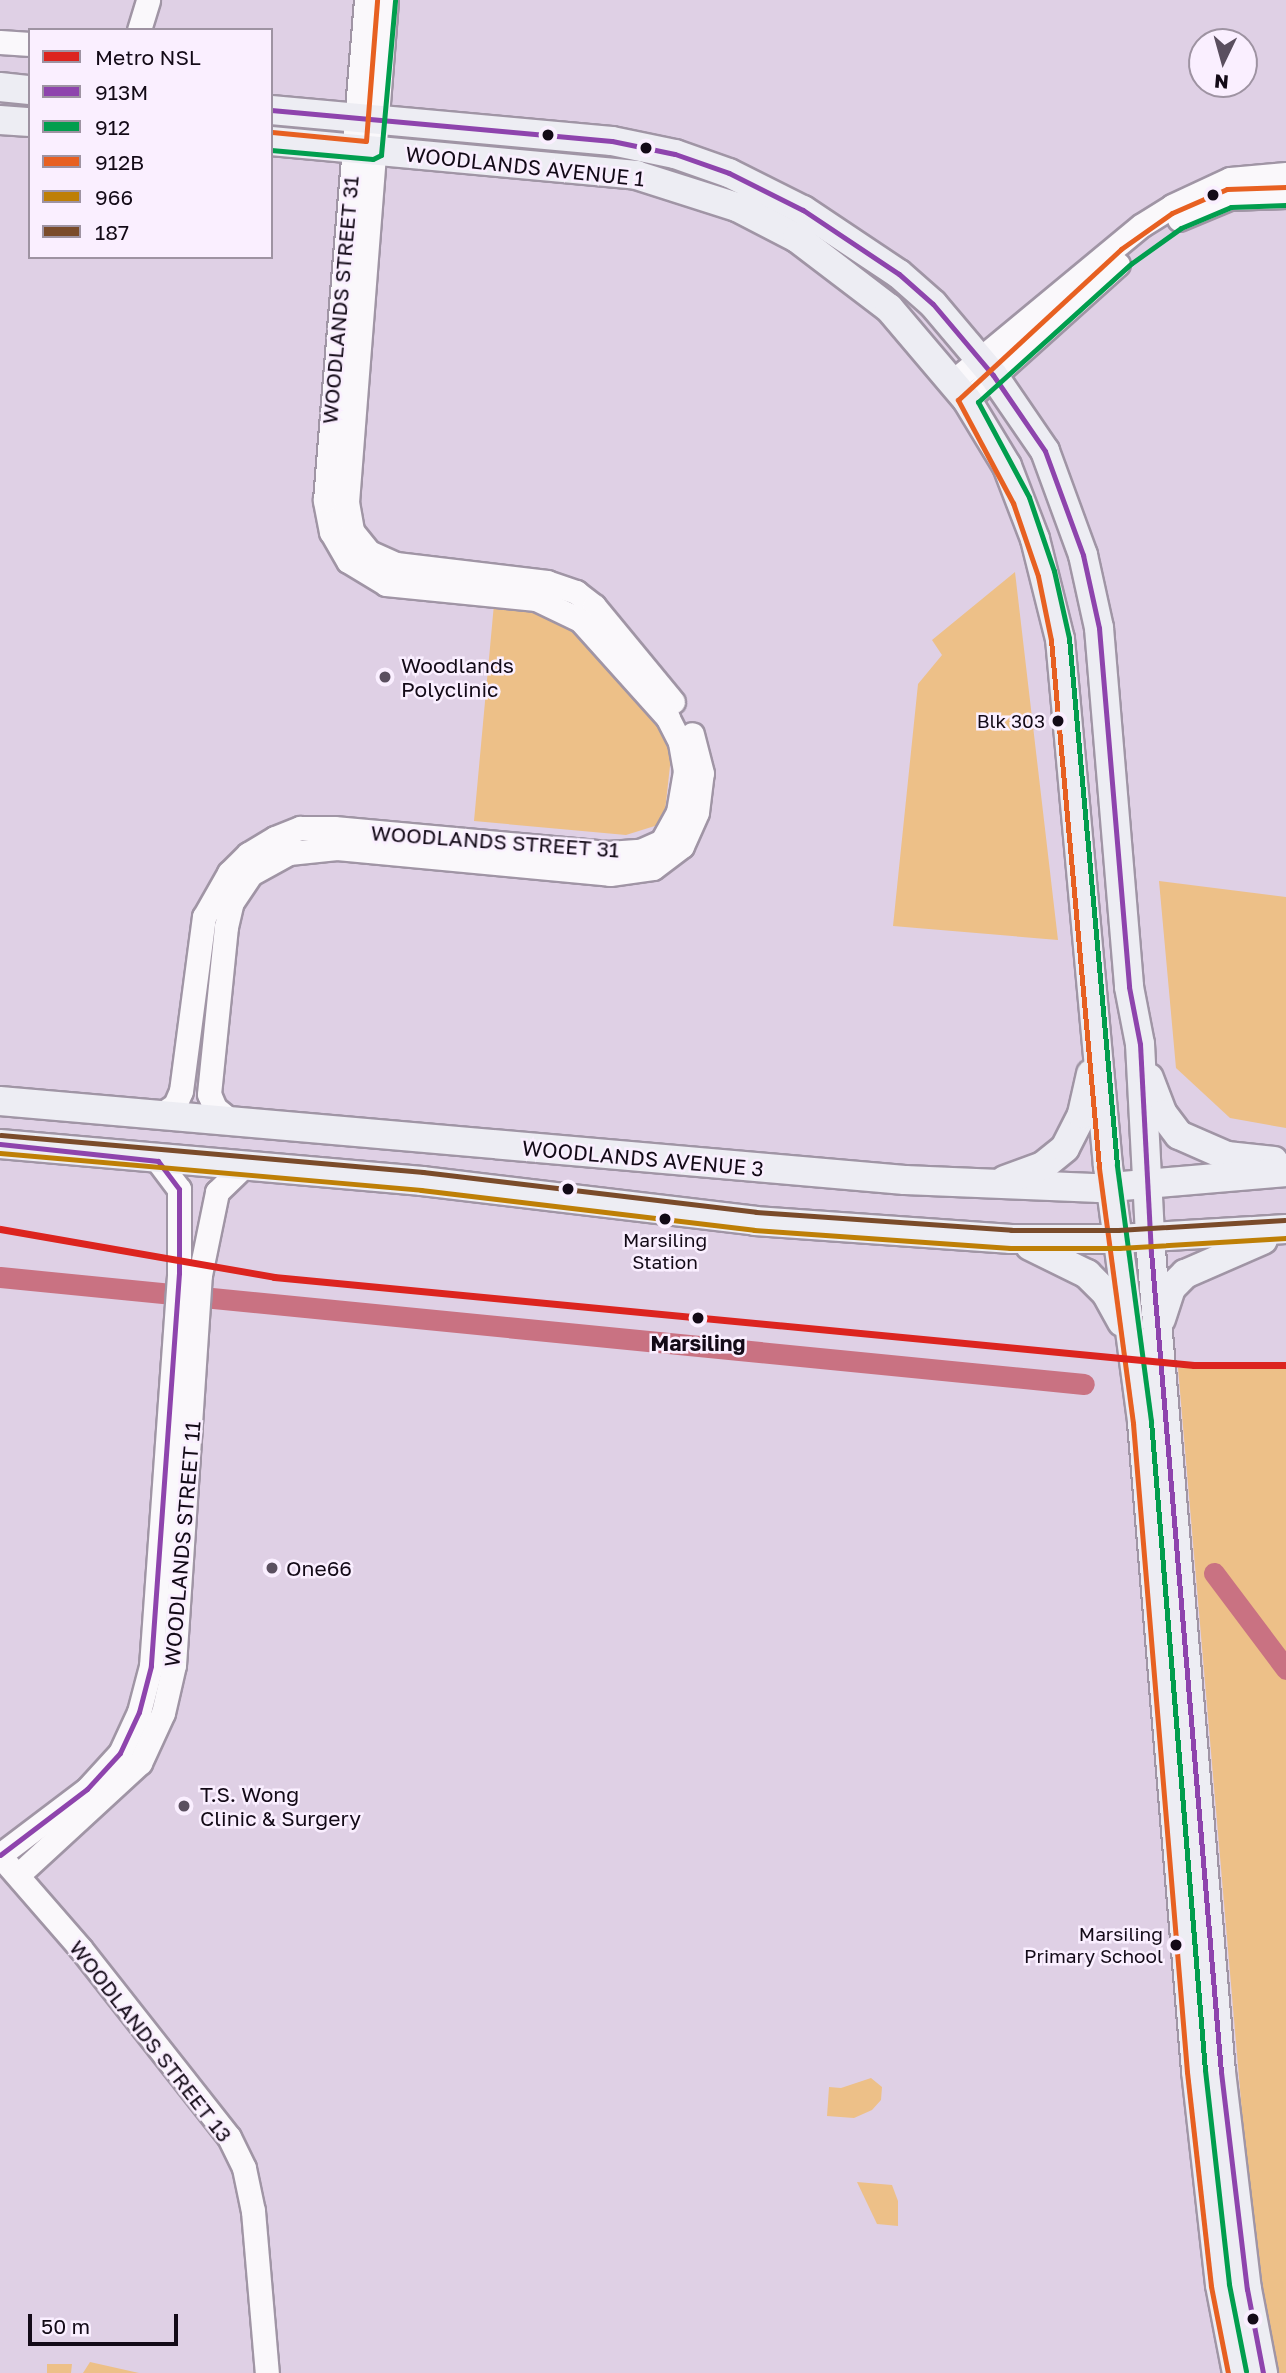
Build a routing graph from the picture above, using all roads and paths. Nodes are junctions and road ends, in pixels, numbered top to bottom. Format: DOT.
graph roads {
  1 [pos="148,0"];
  2 [pos="366,0"];
  3 [pos="386,0"];
  4 [pos="140,28"];
  5 [pos="0,41"];
  6 [pos="28,44"];
  7 [pos="0,87"];
  8 [pos="28,90"];
  9 [pos="273,110"];
  10 [pos="365,119"];
  11 [pos="0,120"];
  12 [pos="28,122"];
  13 [pos="273,141"];
  14 [pos="363,149"];
  15 [pos="1286,174"];
  16 [pos="1286,196"];
  17 [pos="986,366"];
  18 [pos="960,391"];
  19 [pos="1096,1042"];
  20 [pos="1140,1044"];
  21 [pos="0,1101"];
  22 [pos="160,1115"];
  23 [pos="231,1121"];
  24 [pos="0,1144"];
  25 [pos="158,1161"];
  26 [pos="1286,1162"];
  27 [pos="243,1167"];
  28 [pos="1286,1172"];
  29 [pos="992,1183"];
  30 [pos="1147,1186"];
  31 [pos="1111,1188"];
  32 [pos="1286,1229"];
  33 [pos="1286,1234"];
  34 [pos="1151,1238"];
  35 [pos="1011,1239"];
  36 [pos="1118,1239"];
  37 [pos="190,1274"];
  38 [pos="1160,1328"];
  39 [pos="186,1335"];
  40 [pos="1131,1336"];
  41 [pos="0,1856"];
  42 [pos="18,1875"];
  43 [pos="267,2373"];
  44 [pos="1237,2373"];
  45 [pos="1264,2373"];
  1 -- 4 [label="street"];
  2 -- 10 [label="street"];
  3 -- 10 [label="street"];
  5 -- 6 [label="street"];
  7 -- 8 [label="main road"];
  9 -- 10 [label="main road, WOODLANDS AVENUE 1"];
  10 -- 14 [label="street"];
  10 -- 17 [label="main road, WOODLANDS AVENUE 1"];
  11 -- 12 [label="main road"];
  13 -- 14 [label="main road, WOODLANDS AVENUE 1"];
  14 -- 18 [label="main road, WOODLANDS AVENUE 1"];
  14 -- 22 [label="street, WOODLANDS STREET 31"];
  14 -- 23 [label="street, WOODLANDS STREET 31"];
  15 -- 17 [label="street"];
  16 -- 17 [label="street"];
  17 -- 18 [label="street"];
  17 -- 20 [label="main road, WOODLANDS AVENUE 1"];
  18 -- 19 [label="main road, WOODLANDS AVENUE 1"];
  19 -- 29 [label="main road"];
  19 -- 31 [label="main road, WOODLANDS AVENUE 1"];
  20 -- 26 [label="main road"];
  20 -- 30 [label="main road, WOODLANDS AVENUE 1"];
  21 -- 22 [label="main road, WOODLANDS AVENUE 3"];
  22 -- 23 [label="main road, WOODLANDS AVENUE 3"];
  23 -- 29 [label="main road, WOODLANDS AVENUE 3"];
  24 -- 25 [label="main road"];
  25 -- 27 [label="main road"];
  25 -- 37 [label="street, WOODLANDS STREET 11"];
  27 -- 35 [label="main road"];
  27 -- 37 [label="street, WOODLANDS STREET 11"];
  28 -- 30 [label="main road, WOODLANDS AVENUE 3"];
  29 -- 31 [label="main road, WOODLANDS AVENUE 3"];
  30 -- 31 [label="main road, WOODLANDS AVENUE 3"];
  30 -- 34 [label="main road, WOODLANDS AVENUE 1"];
  31 -- 36 [label="main road, WOODLANDS AVENUE 1"];
  32 -- 34 [label="main road"];
  33 -- 38 [label="main road"];
  34 -- 36 [label="main road"];
  34 -- 38 [label="main road, WOODLANDS AVENUE 1"];
  35 -- 36 [label="main road"];
  35 -- 40 [label="main road"];
  36 -- 40 [label="main road, WOODLANDS AVENUE 1"];
  37 -- 39 [label="street, WOODLANDS STREET 11"];
  38 -- 45 [label="main road, WOODLANDS AVENUE 1"];
  39 -- 41 [label="street, WOODLANDS STREET 11"];
  39 -- 42 [label="street, WOODLANDS STREET 11"];
  40 -- 44 [label="main road, WOODLANDS AVENUE 1"];
  41 -- 42 [label="street, WOODLANDS STREET 13"];
  42 -- 43 [label="street, WOODLANDS STREET 13"];
}
